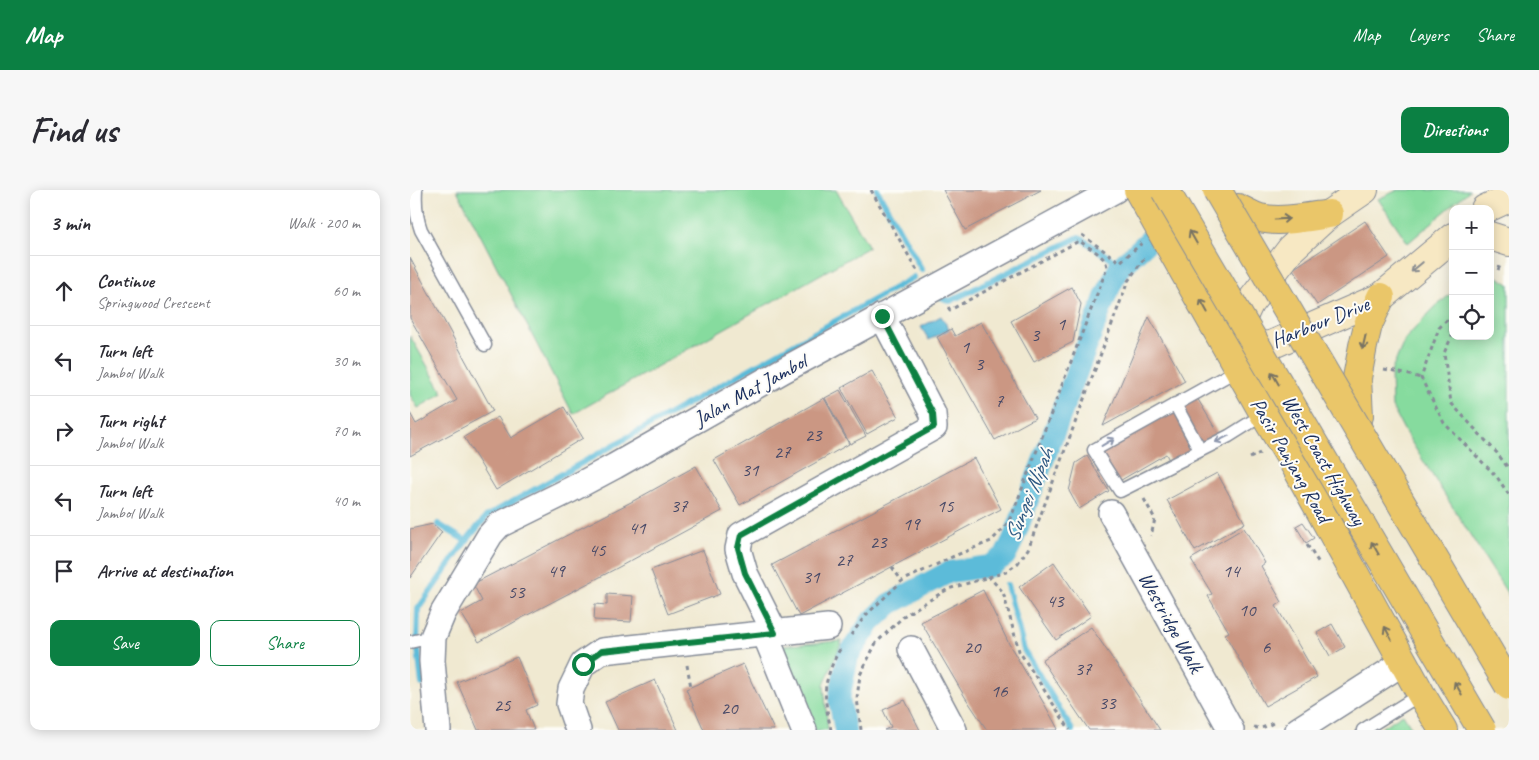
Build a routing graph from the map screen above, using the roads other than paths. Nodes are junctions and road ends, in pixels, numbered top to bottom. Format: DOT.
graph roads {
  1 [pos="416,190"];
  2 [pos="1115,190"];
  3 [pos="1138,190"];
  4 [pos="1165,190"];
  5 [pos="1217,190"];
  6 [pos="1364,190"];
  7 [pos="1509,198"];
  8 [pos="1232,199"];
  9 [pos="1494,205"];
  10 [pos="1329,214"];
  11 [pos="1494,237"];
  12 [pos="1449,240"];
  13 [pos="1509,242"];
  14 [pos="1274,272"];
  15 [pos="1381,297"];
  16 [pos="882,316"];
  17 [pos="1308,329"];
  18 [pos="485,345"];
  19 [pos="1233,358"];
  20 [pos="1175,404"];
  21 [pos="1264,414"];
  22 [pos="1359,416"];
  23 [pos="1200,450"];
  24 [pos="1111,513"];
  25 [pos="770,633"];
  26 [pos="839,638"];
  27 [pos="422,640"];
  28 [pos="911,649"];
  29 [pos="1404,662"];
  30 [pos="1509,670"];
  31 [pos="1509,686"];
  32 [pos="1421,694"];
  33 [pos="438,730"];
  34 [pos="578,730"];
  35 [pos="804,730"];
  36 [pos="954,730"];
  37 [pos="1231,730"];
  38 [pos="1298,730"];
  39 [pos="1364,730"];
  40 [pos="1443,730"];
  41 [pos="1482,730"];
  1 -- 18 [label="lane"];
  2 -- 16 [label="street, Jalan Mat Jambol"];
  19 -- 3 [label="main road, Pasir Panjang Road, one-way"];
  41 -- 4 [label="main road, West Coast Highway, one-way, bridge"];
  5 -- 31 [label="main road, West Coast Highway, bridge"];
  6 -- 10 [label="main road, Harbour Drive"];
  7 -- 9 [label="main road"];
  8 -- 10 [label="main road, one-way"];
  8 -- 14 [label="main road"];
  10 -- 14 [label="main road, Harbour Drive"];
  11 -- 13 [label="main road"];
  12 -- 15 [label="main road, Harbour Drive, one-way"];
  14 -- 17 [label="main road"];
  14 -- 19 [label="main road, Harbour Drive"];
  15 -- 17 [label="main road, Harbour Drive"];
  15 -- 22 [label="main road, one-way"];
  16 -- 25 [label="street"];
  16 -- 27 [label="street, Jalan Mat Jambol"];
  17 -- 19 [label="main road, Harbour Drive"];
  17 -- 22 [label="main road"];
  19 -- 20 [label="lane"];
  19 -- 21 [label="main road, Pasir Panjang Road"];
  20 -- 23 [label="lane"];
  23 -- 20 [label="lane, one-way"];
  21 -- 23 [label="lane, one-way"];
  29 -- 21 [label="main road, Pasir Panjang Road, one-way"];
  22 -- 30 [label="main road"];
  24 -- 37 [label="street, Westridge Walk"];
  25 -- 26 [label="street"];
  25 -- 34 [label="street"];
  25 -- 35 [label="street"];
  27 -- 33 [label="street, Jalan Mat Jambol"];
  28 -- 36 [label="street"];
  29 -- 32 [label="main road, Pasir Panjang Road"];
  29 -- 38 [label="street"];
  32 -- 39 [label="lane"];
  32 -- 40 [label="main road, Pasir Panjang Road"];
}
